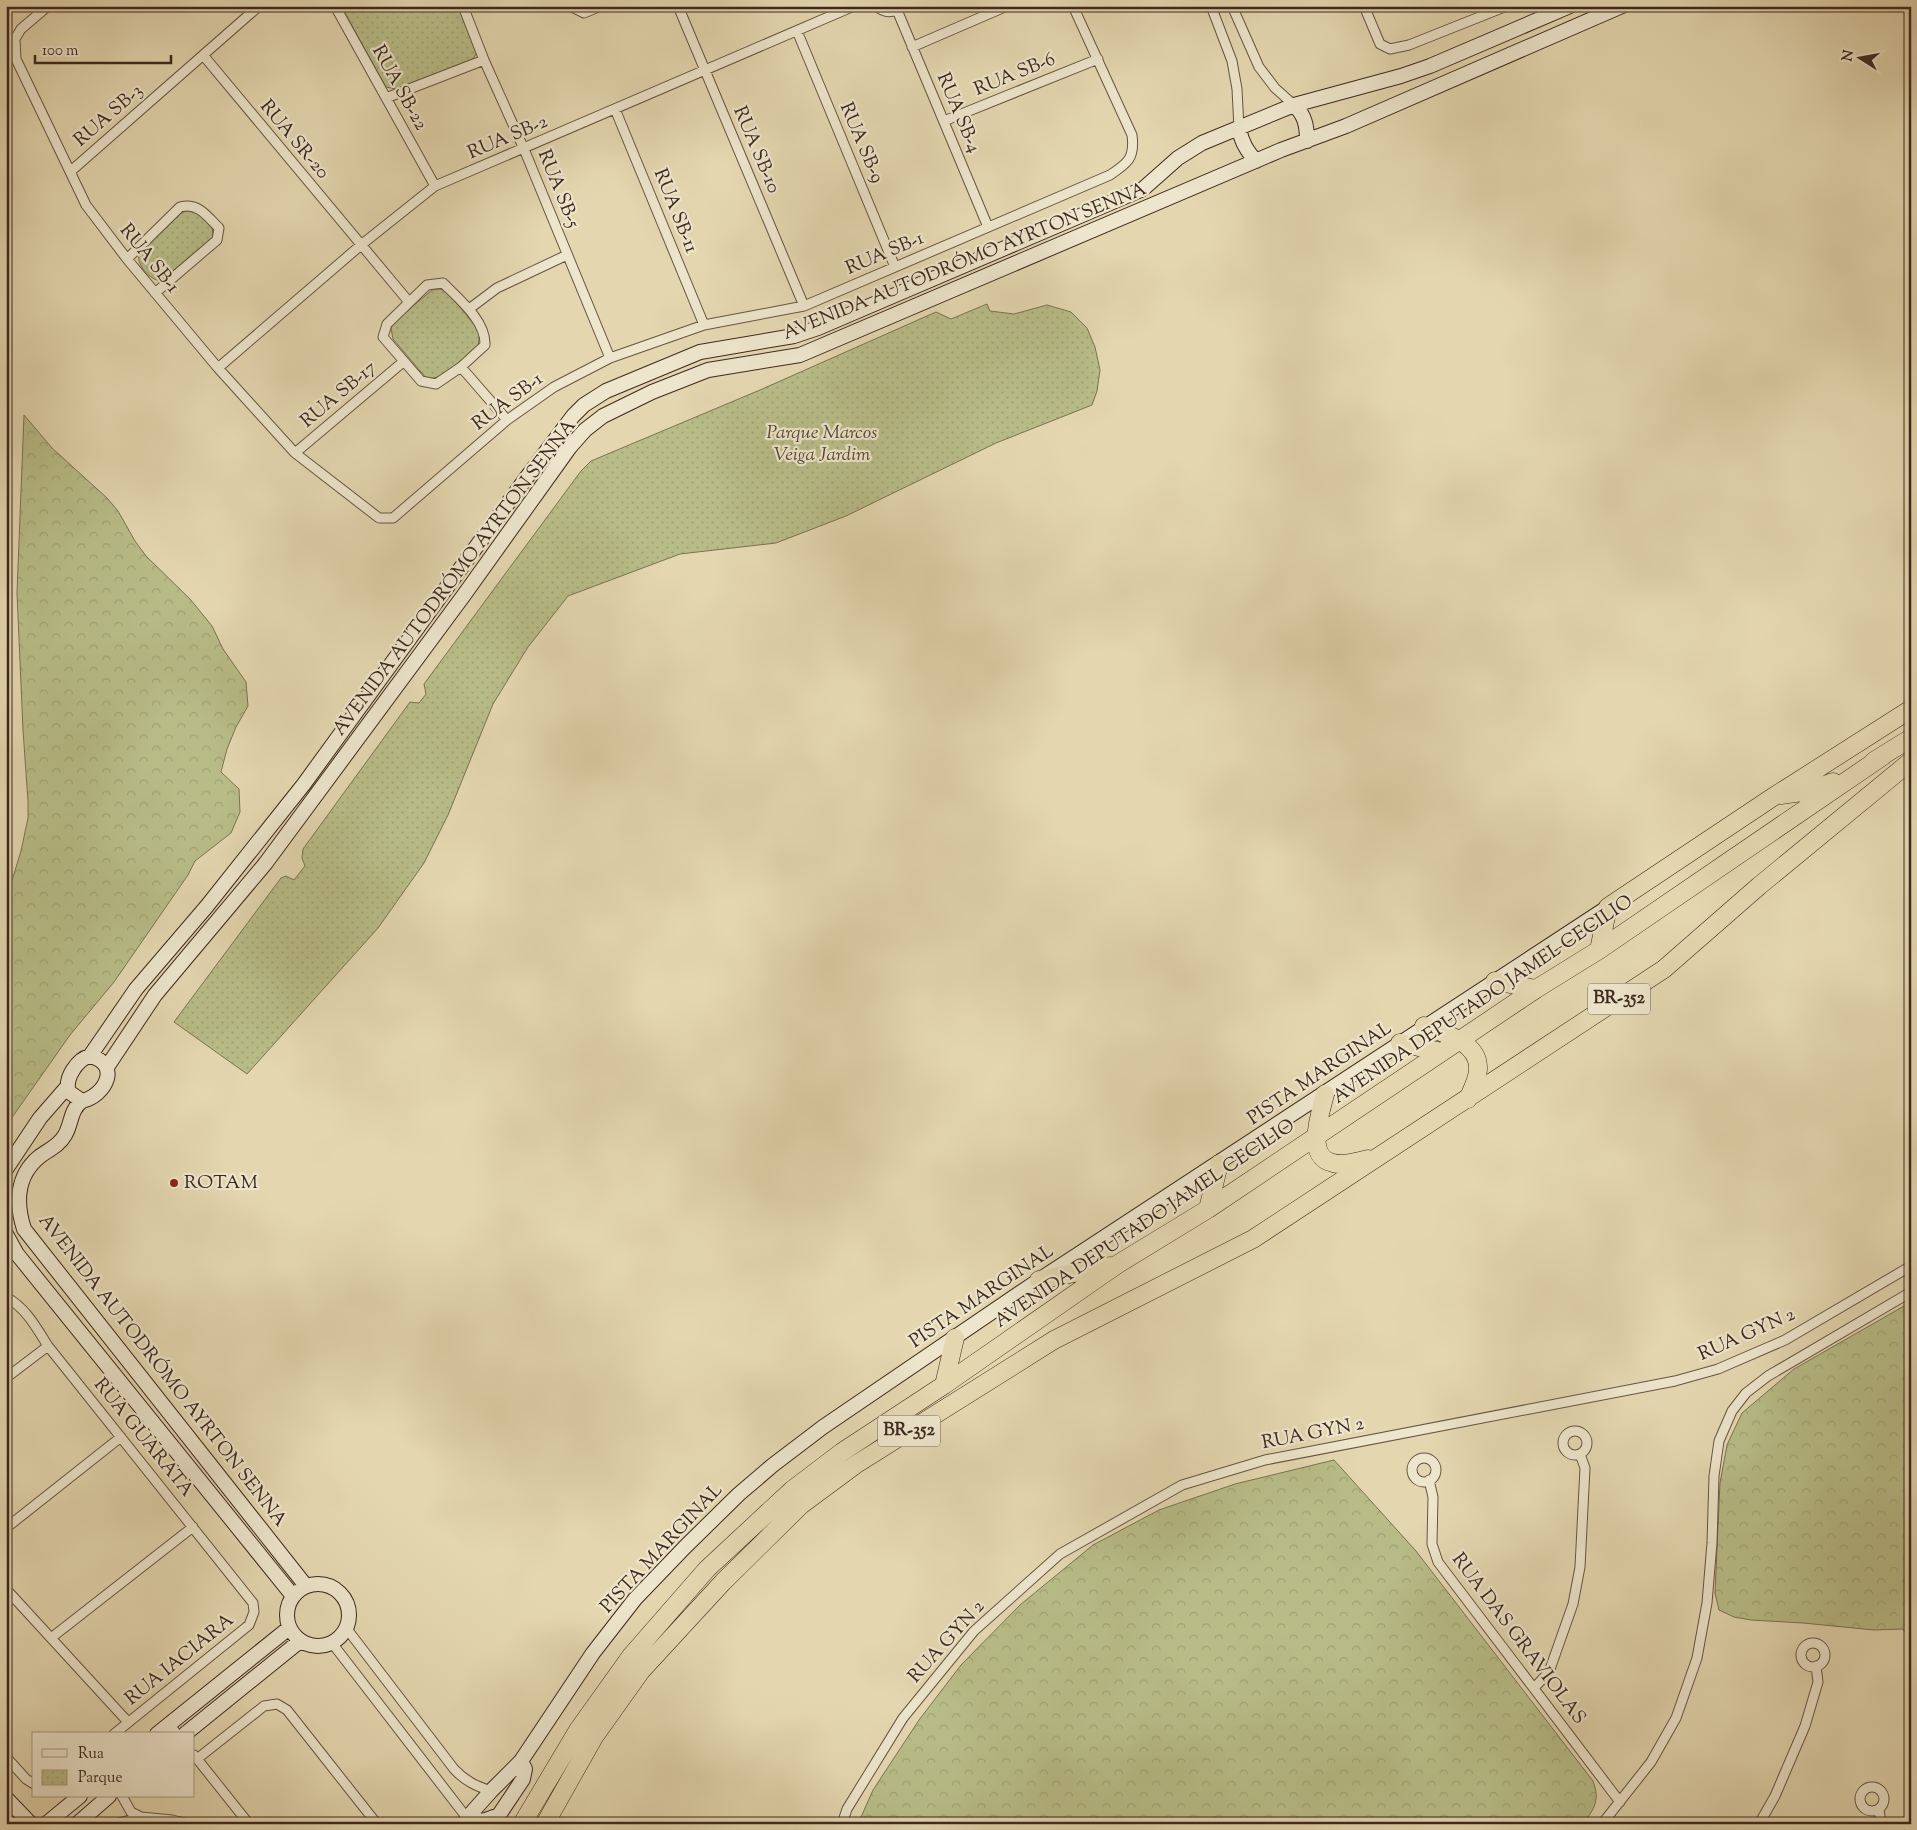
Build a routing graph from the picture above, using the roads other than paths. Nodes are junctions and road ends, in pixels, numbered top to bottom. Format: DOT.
graph roads {
  1 [pos="48,6"];
  2 [pos="259,6"];
  3 [pos="335,6"];
  4 [pos="463,6"];
  5 [pos="570,6"];
  6 [pos="601,6"];
  7 [pos="678,6"];
  8 [pos="854,6"];
  9 [pos="876,6"];
  10 [pos="1007,6"];
  11 [pos="1074,6"];
  12 [pos="1211,6"];
  13 [pos="1232,6"];
  14 [pos="1364,6"];
  15 [pos="1507,6"];
  16 [pos="1570,6"];
  17 [pos="1622,6"];
  18 [pos="900,8"];
  19 [pos="797,31"];
  20 [pos="912,46"];
  21 [pos="203,55"];
  22 [pos="1098,59"];
  23 [pos="484,60"];
  24 [pos="706,71"];
  25 [pos="386,98"];
  26 [pos="1294,105"];
  27 [pos="616,110"];
  28 [pos="944,121"];
  29 [pos="1238,129"];
  30 [pos="1307,141"];
  31 [pos="524,149"];
  32 [pos="1256,161"];
  33 [pos="71,171"];
  34 [pos="435,186"];
  35 [pos="988,227"];
  36 [pos="361,245"];
  37 [pos="567,255"];
  38 [pos="127,259"];
  39 [pos="895,267"];
  40 [pos="155,293"];
  41 [pos="409,302"];
  42 [pos="804,306"];
  43 [pos="469,309"];
  44 [pos="704,325"];
  45 [pos="610,358"];
  46 [pos="403,362"];
  47 [pos="461,367"];
  48 [pos="218,368"];
  49 [pos="507,420"];
  50 [pos="295,453"];
  51 [pos="451,583"];
  52 [pos="464,595"];
  53 [pos="1911,709"];
  54 [pos="1911,738"];
  55 [pos="1883,756"];
  56 [pos="1911,761"];
  57 [pos="1773,796"];
  58 [pos="1608,907"];
  59 [pos="1599,950"];
  60 [pos="1495,981"];
  61 [pos="1536,989"];
  62 [pos="1424,1026"];
  63 [pos="1460,1040"];
  64 [pos="1400,1043"];
  65 [pos="1442,1052"];
  66 [pos="90,1056"];
  67 [pos="107,1067"];
  68 [pos="67,1087"];
  69 [pos="1325,1094"];
  70 [pos="1468,1099"];
  71 [pos="82,1101"];
  72 [pos="1315,1136"];
  73 [pos="1376,1158"];
  74 [pos="1219,1164"];
  75 [pos="6,1170"];
  76 [pos="1208,1209"];
  77 [pos="6,1234"];
  78 [pos="1118,1264"];
  79 [pos="1911,1266"];
  80 [pos="1039,1280"];
  81 [pos="1911,1292"];
  82 [pos="6,1297"];
  83 [pos="955,1338"];
  84 [pos="48,1346"];
  85 [pos="6,1378"];
  86 [pos="944,1385"];
  87 [pos="121,1437"];
  88 [pos="1580,1454"];
  89 [pos="1429,1480"];
  90 [pos="193,1527"];
  91 [pos="6,1528"];
  92 [pos="306,1586"];
  93 [pos="6,1589"];
  94 [pos="293,1596"];
  95 [pos="253,1603"];
  96 [pos="290,1628"];
  97 [pos="347,1629"];
  98 [pos="51,1638"];
  99 [pos="300,1641"];
  100 [pos="332,1643"];
  101 [pos="1816,1666"];
  102 [pos="1534,1688"];
  103 [pos="128,1722"];
  104 [pos="173,1729"];
  105 [pos="116,1732"];
  106 [pos="187,1732"];
  107 [pos="6,1757"];
  108 [pos="195,1757"];
  109 [pos="521,1761"];
  110 [pos="30,1782"];
  111 [pos="491,1791"];
  112 [pos="6,1798"];
  113 [pos="78,1798"];
  114 [pos="107,1798"];
  115 [pos="123,1798"];
  116 [pos="1620,1802"];
  117 [pos="1879,1809"];
  118 [pos="141,1817"];
  119 [pos="523,1820"];
  120 [pos="466,1821"];
  121 [pos="31,1824"];
  122 [pos="46,1824"];
  123 [pos="77,1824"];
  124 [pos="115,1824"];
  125 [pos="189,1824"];
  126 [pos="249,1824"];
  127 [pos="378,1824"];
  128 [pos="545,1824"];
  129 [pos="842,1824"];
  130 [pos="1602,1824"];
  131 [pos="1759,1824"];
  132 [pos="1881,1824"];
  1 -- 33 [label="street, RUA SB-1"];
  2 -- 21 [label="street, RUA SB-3"];
  3 -- 25 [label="street, RUA SB-22"];
  4 -- 23 [label="street, RUA SB-5"];
  5 -- 6 [label="street"];
  7 -- 24 [label="street, RUA SB-10"];
  8 -- 19 [label="street, RUA SB-2"];
  9 -- 18 [label="street"];
  10 -- 20 [label="street"];
  11 -- 22 [label="street, RUA SB-1"];
  12 -- 29 [label="street"];
  13 -- 26 [label="street"];
  14 -- 15 [label="street"];
  16 -- 26 [label="street, AVENIDA AUTODRÓMO AYRTON SENNA"];
  17 -- 30 [label="street, AVENIDA AUTODRÓMO AYRTON SENNA"];
  18 -- 20 [label="street, RUA SB-4"];
  19 -- 24 [label="street, RUA SB-2"];
  19 -- 39 [label="street, RUA SB-9"];
  20 -- 28 [label="street, RUA SB-4"];
  21 -- 33 [label="street, RUA SB-3"];
  21 -- 36 [label="street, RUA SR-20"];
  22 -- 28 [label="street, RUA SB-6"];
  22 -- 35 [label="street, RUA SB-1"];
  23 -- 25 [label="street"];
  23 -- 31 [label="street, RUA SB-5"];
  24 -- 27 [label="street, RUA SB-2"];
  24 -- 42 [label="street, RUA SB-10"];
  25 -- 34 [label="street, RUA SB-22"];
  26 -- 29 [label="street, AVENIDA AUTODRÓMO AYRTON SENNA"];
  26 -- 30 [label="street"];
  27 -- 31 [label="street, RUA SB-2"];
  27 -- 44 [label="street, RUA SB-11"];
  28 -- 35 [label="street, RUA SB-4"];
  29 -- 32 [label="street"];
  29 -- 51 [label="street, AVENIDA AUTODRÓMO AYRTON SENNA"];
  30 -- 32 [label="street, AVENIDA AUTODRÓMO AYRTON SENNA"];
  31 -- 34 [label="street, RUA SB-2"];
  31 -- 37 [label="street, RUA SB-5"];
  32 -- 52 [label="street, AVENIDA AUTODRÓMO AYRTON SENNA"];
  33 -- 38 [label="street, RUA SB-1"];
  34 -- 36 [label="street, RUA SB-2"];
  35 -- 39 [label="street, RUA SB-1"];
  36 -- 41 [label="street, RUA SR-20"];
  36 -- 48 [label="street, RUA SB-2"];
  37 -- 43 [label="street"];
  37 -- 45 [label="street, RUA SB-5"];
  38 -- 40 [label="street, RUA SB-1"];
  38 -- 40 [label="street"];
  39 -- 42 [label="street, RUA SB-1"];
  40 -- 48 [label="street, RUA SB-1"];
  41 -- 43 [label="street"];
  41 -- 46 [label="street"];
  42 -- 44 [label="street, RUA SB-1"];
  43 -- 47 [label="street"];
  44 -- 45 [label="street, RUA SB-1"];
  45 -- 49 [label="street, RUA SB-1"];
  46 -- 47 [label="street"];
  46 -- 50 [label="street, RUA SB-17"];
  47 -- 49 [label="street"];
  48 -- 50 [label="street, RUA SB-1"];
  49 -- 50 [label="street, RUA SB-1"];
  51 -- 52 [label="street"];
  51 -- 66 [label="street, AVENIDA AUTODRÓMO AYRTON SENNA"];
  52 -- 67 [label="street, AVENIDA AUTODRÓMO AYRTON SENNA"];
  53 -- 57 [label="highway"];
  54 -- 55 [label="highway, BR-352"];
  55 -- 57 [label="highway"];
  55 -- 59 [label="highway, AVENIDA DEPUTADO JAMEL CECILIO / BR-352"];
  56 -- 70 [label="highway, BR-352"];
  57 -- 58 [label="highway"];
  58 -- 59 [label="highway"];
  58 -- 60 [label="street, PISTA MARGINAL"];
  59 -- 61 [label="highway, AVENIDA DEPUTADO JAMEL CECILIO / BR-352"];
  60 -- 61 [label="highway"];
  60 -- 62 [label="street, PISTA MARGINAL"];
  61 -- 63 [label="highway, AVENIDA DEPUTADO JAMEL CECILIO / BR-352"];
  62 -- 63 [label="highway"];
  62 -- 64 [label="street, PISTA MARGINAL"];
  63 -- 65 [label="highway, AVENIDA DEPUTADO JAMEL CECILIO / BR-352"];
  63 -- 70 [label="highway"];
  64 -- 65 [label="highway"];
  64 -- 69 [label="street, PISTA MARGINAL"];
  65 -- 72 [label="highway, AVENIDA DEPUTADO JAMEL CECILIO / BR-352"];
  66 -- 67 [label="street"];
  66 -- 68 [label="street, AVENIDA AUTODRÓMO AYRTON SENNA"];
  67 -- 71 [label="street, AVENIDA AUTODRÓMO AYRTON SENNA"];
  68 -- 71 [label="street"];
  68 -- 75 [label="street, AVENIDA AUTODRÓMO AYRTON SENNA"];
  69 -- 72 [label="highway"];
  69 -- 74 [label="street, PISTA MARGINAL"];
  70 -- 73 [label="highway, BR-352"];
  71 -- 92 [label="street, AVENIDA AUTODRÓMO AYRTON SENNA"];
  72 -- 73 [label="highway"];
  72 -- 76 [label="highway, AVENIDA DEPUTADO JAMEL CECILIO / BR-352"];
  73 -- 128 [label="highway, BR-352"];
  74 -- 76 [label="highway"];
  74 -- 80 [label="street, PISTA MARGINAL"];
  76 -- 78 [label="highway, AVENIDA DEPUTADO JAMEL CECILIO / BR-352"];
  77 -- 94 [label="street, AVENIDA AUTODRÓMO AYRTON SENNA"];
  78 -- 80 [label="highway"];
  78 -- 86 [label="highway, AVENIDA DEPUTADO JAMEL CECILIO / BR-352"];
  79 -- 129 [label="street, RUA GYN 2"];
  80 -- 83 [label="street, PISTA MARGINAL"];
  81 -- 116 [label="street"];
  82 -- 84 [label="street, RUA GUARATA"];
  83 -- 86 [label="highway"];
  83 -- 109 [label="street, PISTA MARGINAL"];
  84 -- 85 [label="street"];
  84 -- 87 [label="street, RUA GUARATA"];
  86 -- 119 [label="highway, AVENIDA DEPUTADO JAMEL CECILIO / BR-352"];
  87 -- 90 [label="street, RUA GUARATA"];
  87 -- 91 [label="street"];
  88 -- 102 [label="street"];
  89 -- 102 [label="street, RUA DAS GRAVIOLAS"];
  90 -- 95 [label="street, RUA GUARATA"];
  90 -- 98 [label="street"];
  92 -- 94 [label="street"];
  92 -- 97 [label="street"];
  93 -- 98 [label="street"];
  94 -- 96 [label="street"];
  95 -- 103 [label="street, RUA IACIARA"];
  96 -- 99 [label="street"];
  96 -- 104 [label="street"];
  97 -- 100 [label="street"];
  97 -- 111 [label="street"];
  98 -- 103 [label="street"];
  99 -- 100 [label="street"];
  99 -- 106 [label="street"];
  100 -- 120 [label="street"];
  101 -- 131 [label="street"];
  102 -- 116 [label="street, RUA DAS GRAVIOLAS"];
  103 -- 105 [label="street, RUA IACIARA"];
  107 -- 110 [label="street"];
  108 -- 126 [label="street"];
  108 -- 127 [label="street"];
  109 -- 111 [label="street, PISTA MARGINAL"];
  109 -- 120 [label="street"];
  111 -- 120 [label="street, PISTA MARGINAL"];
  112 -- 121 [label="street"];
  113 -- 122 [label="street"];
  114 -- 123 [label="street"];
  115 -- 118 [label="street"];
  116 -- 130 [label="street"];
  117 -- 132 [label="street"];
  118 -- 124 [label="street"];
  118 -- 125 [label="street"];
}
